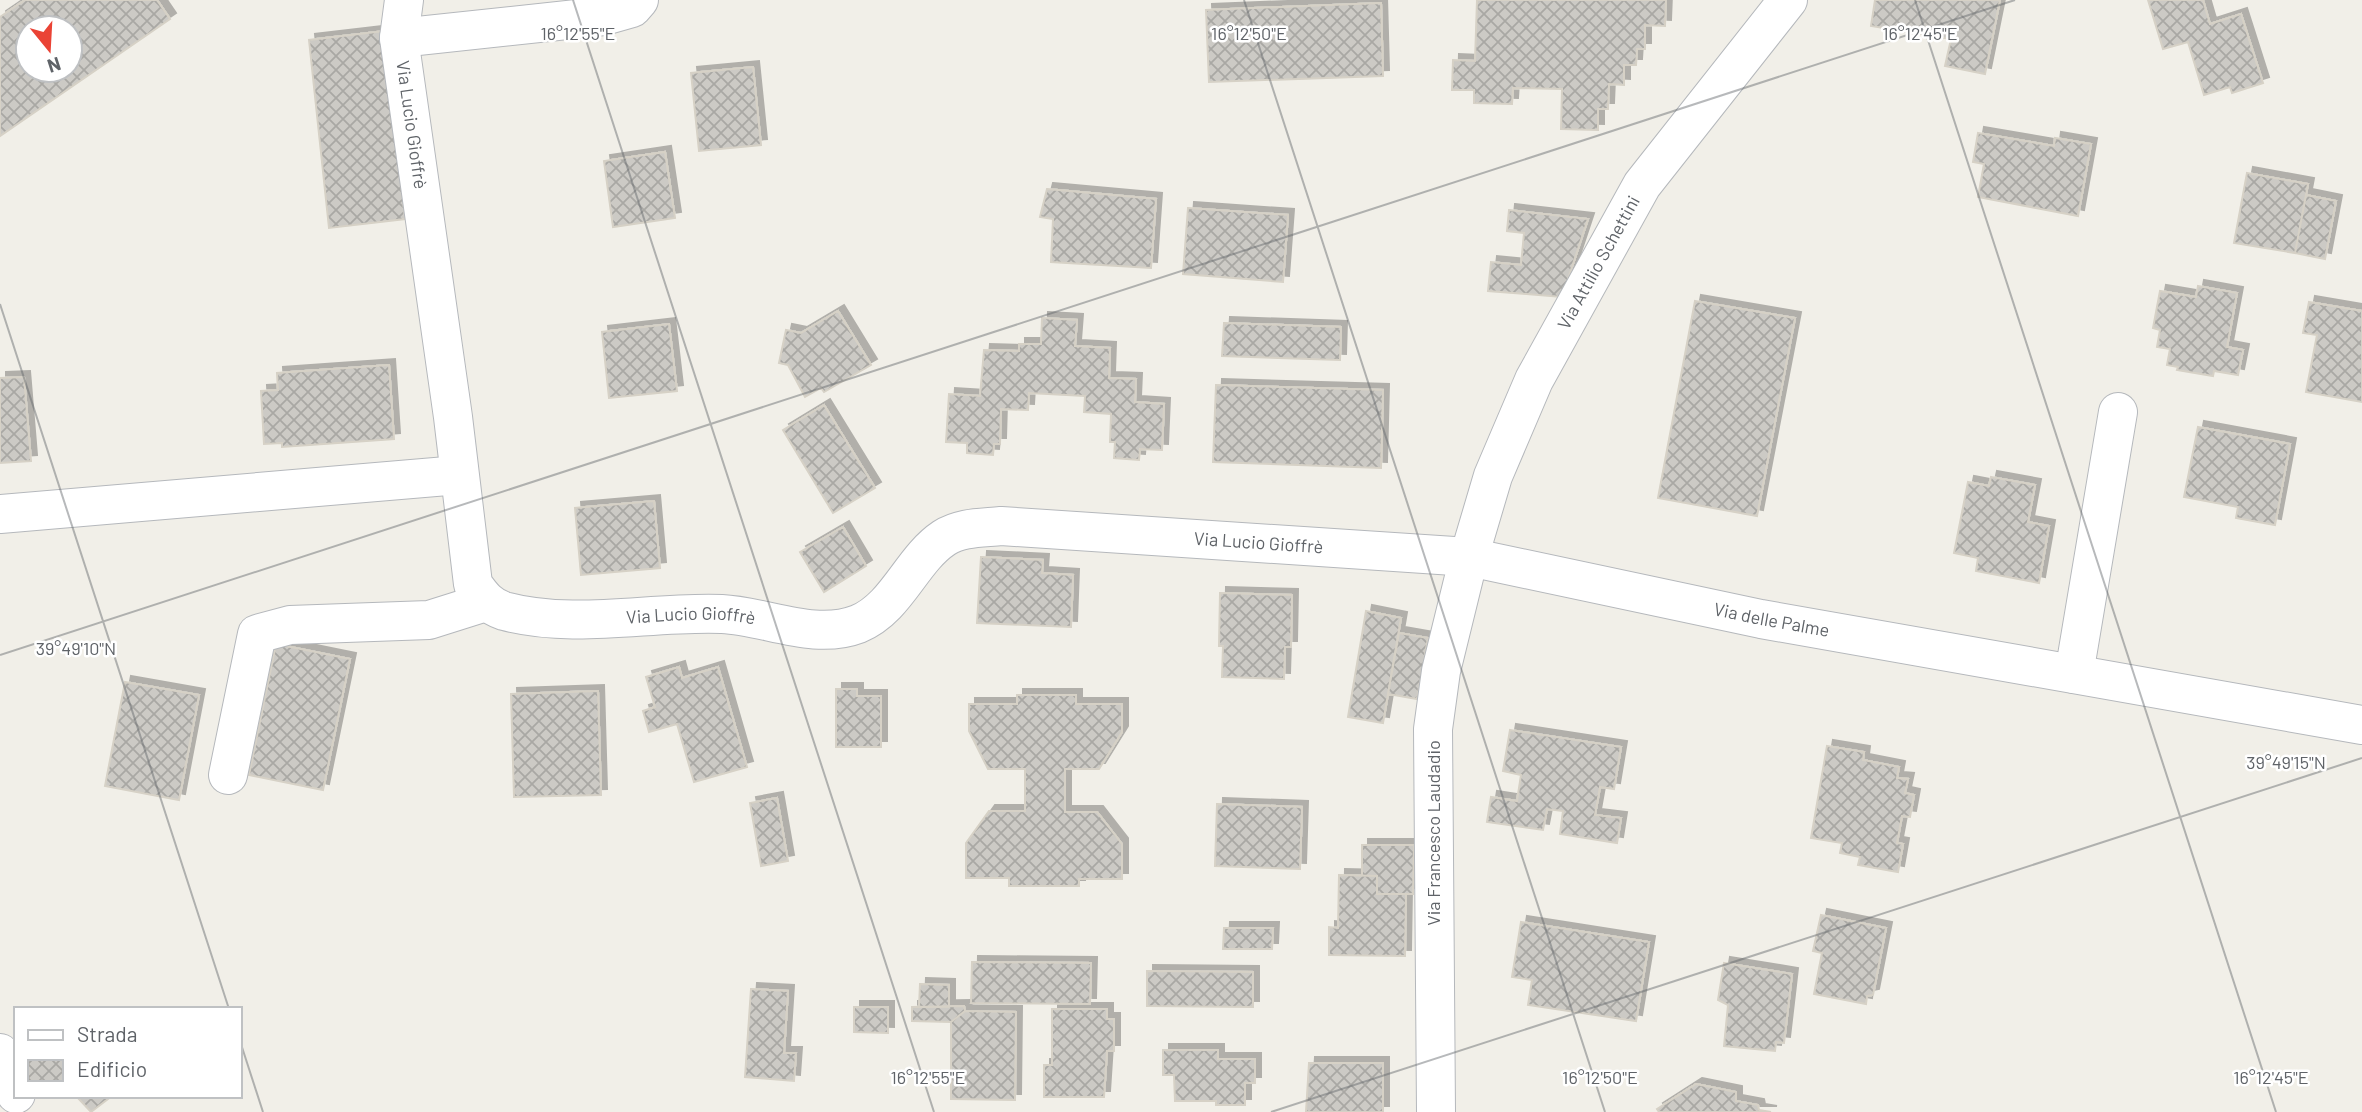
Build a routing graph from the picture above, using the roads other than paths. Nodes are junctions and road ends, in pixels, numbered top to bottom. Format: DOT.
graph roads {
  1 [pos="404,0"];
  2 [pos="639,0"];
  3 [pos="1788,0"];
  4 [pos="399,38"];
  5 [pos="2118,412"];
  6 [pos="459,475"];
  7 [pos="0,514"];
  8 [pos="1469,557"];
  9 [pos="486,602"];
  10 [pos="2074,674"];
  11 [pos="2362,725"];
  12 [pos="228,775"];
  13 [pos="0,1053"];
  14 [pos="14,1090"];
  15 [pos="1436,1112"];
  1 -- 4 [label="street, Via Lucio Gioffrè"];
  2 -- 4 [label="street"];
  3 -- 8 [label="street, Via Attilio Schettini"];
  4 -- 6 [label="street, Via Lucio Gioffrè"];
  5 -- 10 [label="street"];
  6 -- 7 [label="street"];
  6 -- 9 [label="street, Via Lucio Gioffrè"];
  8 -- 9 [label="street, Via Lucio Gioffrè"];
  8 -- 10 [label="street, Via delle Palme"];
  8 -- 15 [label="street, Via Francesco Laudadio"];
  9 -- 12 [label="street"];
  10 -- 11 [label="street, Via delle Palme"];
  13 -- 14 [label="street"];
}
